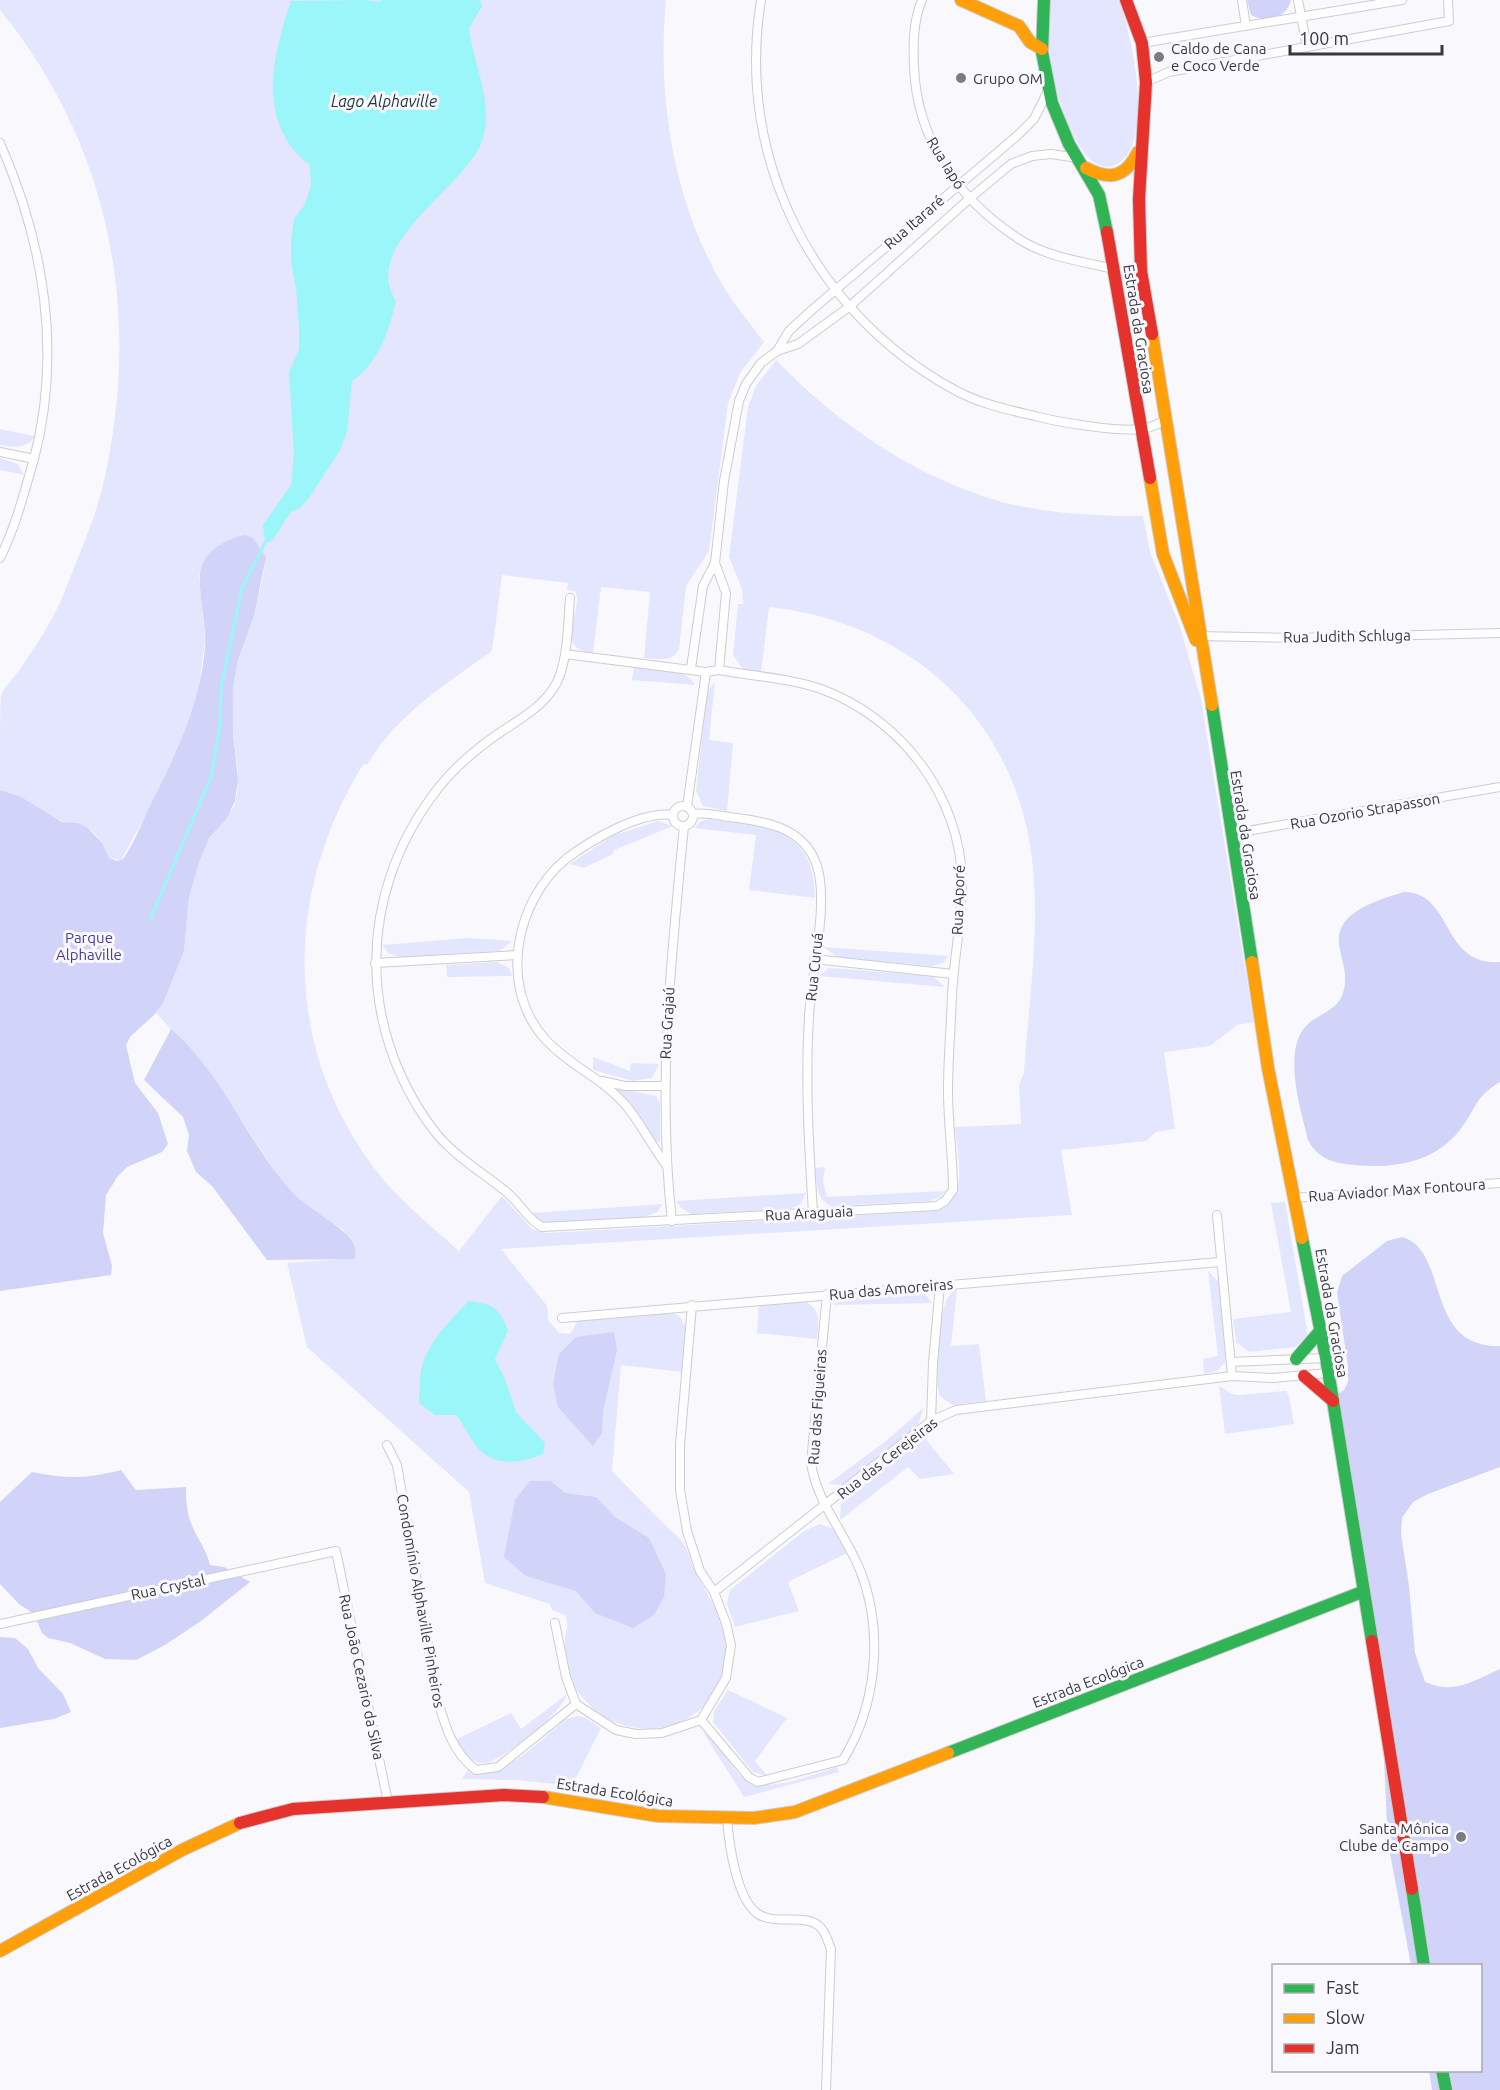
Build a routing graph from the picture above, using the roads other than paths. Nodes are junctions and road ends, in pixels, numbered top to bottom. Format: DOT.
graph roads {
  1 [pos="761,0"];
  2 [pos="922,0"];
  3 [pos="961,0"];
  4 [pos="1044,0"];
  5 [pos="1126,0"];
  6 [pos="1242,0"];
  7 [pos="1298,0"];
  8 [pos="1401,0"];
  9 [pos="1448,0"];
  10 [pos="1301,15"];
  11 [pos="1246,26"];
  12 [pos="1142,44"];
  13 [pos="1307,47"];
  14 [pos="1042,49"];
  15 [pos="1146,82"];
  16 [pos="1048,91"];
  17 [pos="1142,137"];
  18 [pos="0,143"];
  19 [pos="1081,162"];
  20 [pos="957,184"];
  21 [pos="969,199"];
  22 [pos="1115,269"];
  23 [pos="836,291"];
  24 [pos="849,308"];
  25 [pos="777,351"];
  26 [pos="1167,419"];
  27 [pos="1140,429"];
  28 [pos="0,452"];
  29 [pos="34,459"];
  30 [pos="0,558"];
  31 [pos="715,563"];
  32 [pos="570,598"];
  33 [pos="1500,633"];
  34 [pos="1197,636"];
  35 [pos="565,654"];
  36 [pos="691,668"];
  37 [pos="719,670"];
  38 [pos="706,672"];
  39 [pos="1500,787"];
  40 [pos="690,811"];
  41 [pos="673,815"];
  42 [pos="684,826"];
  43 [pos="1230,834"];
  44 [pos="517,955"];
  45 [pos="814,959"];
  46 [pos="375,963"];
  47 [pos="953,974"];
  48 [pos="601,1081"];
  49 [pos="664,1086"];
  50 [pos="666,1165"];
  51 [pos="1500,1183"];
  52 [pos="1293,1198"];
  53 [pos="945,1201"];
  54 [pos="813,1213"];
  55 [pos="1217,1215"];
  56 [pos="672,1221"];
  57 [pos="1220,1262"];
  58 [pos="940,1285"];
  59 [pos="827,1294"];
  60 [pos="692,1305"];
  61 [pos="562,1318"];
  62 [pos="1320,1331"];
  63 [pos="1326,1358"];
  64 [pos="1296,1359"];
  65 [pos="1231,1362"];
  66 [pos="1328,1373"];
  67 [pos="1232,1376"];
  68 [pos="1304,1376"];
  69 [pos="1333,1401"];
  70 [pos="932,1421"];
  71 [pos="387,1445"];
  72 [pos="825,1507"];
  73 [pos="336,1551"];
  74 [pos="714,1592"];
  75 [pos="1362,1592"];
  76 [pos="555,1623"];
  77 [pos="0,1624"];
  78 [pos="576,1704"];
  79 [pos="701,1720"];
  80 [pos="388,1802"];
  81 [pos="727,1819"];
  82 [pos="0,1951"];
  83 [pos="1424,1964"];
  84 [pos="1442,2072"];
  85 [pos="826,2090"];
  86 [pos="1446,2090"];
  1 -- 23 [label="street"];
  2 -- 20 [label="street, Rua Iapó"];
  3 -- 14 [label="main road"];
  4 -- 14 [label="main road, Estrada da Graciosa"];
  5 -- 12 [label="main road, Estrada da Graciosa"];
  6 -- 11 [label="street"];
  7 -- 10 [label="street"];
  8 -- 10 [label="street"];
  9 -- 13 [label="street"];
  10 -- 11 [label="street"];
  10 -- 13 [label="street"];
  11 -- 12 [label="street"];
  12 -- 15 [label="main road, Estrada da Graciosa"];
  13 -- 15 [label="street"];
  14 -- 16 [label="main road, Estrada da Graciosa"];
  15 -- 17 [label="main road, Estrada da Graciosa"];
  16 -- 19 [label="main road, Estrada da Graciosa"];
  16 -- 20 [label="street, Rua Itararé"];
  17 -- 19 [label="main road"];
  17 -- 26 [label="main road, Estrada da Graciosa"];
  18 -- 29 [label="street"];
  19 -- 21 [label="street, Rua Itararé"];
  19 -- 22 [label="main road, Estrada da Graciosa"];
  20 -- 21 [label="street, Rua Iapó"];
  20 -- 23 [label="street, Rua Itararé"];
  21 -- 22 [label="street, Rua Iapó"];
  21 -- 24 [label="street, Rua Itararé"];
  22 -- 27 [label="main road, Estrada da Graciosa"];
  23 -- 24 [label="street"];
  23 -- 25 [label="street, Rua Itararé"];
  24 -- 25 [label="street, Rua Itararé"];
  24 -- 27 [label="street"];
  25 -- 31 [label="street, Rua Itararé"];
  26 -- 27 [label="street"];
  26 -- 34 [label="main road, Estrada da Graciosa"];
  27 -- 34 [label="main road, Estrada da Graciosa"];
  28 -- 29 [label="street"];
  29 -- 30 [label="street"];
  31 -- 36 [label="street"];
  31 -- 37 [label="street"];
  32 -- 35 [label="street, Rua Araguaia"];
  33 -- 34 [label="street, Rua Judith Schluga"];
  34 -- 43 [label="main road, Estrada da Graciosa"];
  35 -- 36 [label="street"];
  35 -- 46 [label="street, Rua Araguaia"];
  36 -- 38 [label="street"];
  37 -- 38 [label="street, Rua Aporé"];
  37 -- 47 [label="street, Rua Aporé"];
  38 -- 40 [label="street"];
  39 -- 43 [label="street, Rua Ozorio Strapasson"];
  40 -- 41 [label="street"];
  40 -- 42 [label="street"];
  40 -- 45 [label="street, Rua Curuá"];
  41 -- 42 [label="street"];
  41 -- 44 [label="street"];
  42 -- 49 [label="street, Rua Grajaú"];
  43 -- 52 [label="main road, Estrada da Graciosa"];
  44 -- 46 [label="street"];
  44 -- 48 [label="street"];
  45 -- 47 [label="street"];
  45 -- 54 [label="street, Rua Curuá"];
  46 -- 56 [label="street, Rua Araguaia"];
  47 -- 53 [label="street, Rua Aporé"];
  48 -- 49 [label="street"];
  48 -- 50 [label="street"];
  49 -- 50 [label="street, Rua Grajaú"];
  50 -- 56 [label="street, Rua Grajaú"];
  51 -- 52 [label="street, Rua Aviador Max Fontoura"];
  52 -- 62 [label="main road, Estrada da Graciosa"];
  53 -- 54 [label="street, Rua Araguaia"];
  54 -- 56 [label="street, Rua Araguaia"];
  55 -- 57 [label="street"];
  57 -- 58 [label="street, Rua das Amoreiras"];
  57 -- 65 [label="street"];
  58 -- 59 [label="street, Rua das Amoreiras"];
  58 -- 70 [label="street"];
  59 -- 60 [label="street, Rua das Amoreiras"];
  59 -- 72 [label="street, Rua das Figueiras"];
  60 -- 61 [label="street, Rua das Amoreiras"];
  60 -- 74 [label="street"];
  62 -- 63 [label="main road, Estrada da Graciosa"];
  62 -- 64 [label="main road"];
  63 -- 64 [label="street"];
  63 -- 66 [label="main road, Estrada da Graciosa"];
  64 -- 65 [label="street"];
  65 -- 67 [label="street"];
  66 -- 68 [label="street"];
  66 -- 69 [label="main road, Estrada da Graciosa"];
  67 -- 68 [label="street"];
  67 -- 70 [label="street, Rua das Cerejeiras"];
  68 -- 69 [label="main road"];
  69 -- 75 [label="main road, Estrada da Graciosa"];
  70 -- 72 [label="street, Rua das Cerejeiras"];
  71 -- 78 [label="street, Condomínio Alphaville Pinheiros"];
  72 -- 74 [label="street, Rua das Cerejeiras"];
  72 -- 79 [label="street, Rua das Figueiras"];
  73 -- 77 [label="street, Rua Crystal"];
  73 -- 80 [label="street, Rua João Cezario da Silva"];
  74 -- 79 [label="street"];
  75 -- 81 [label="main road, Estrada Ecológica"];
  75 -- 83 [label="main road, Estrada da Graciosa"];
  76 -- 78 [label="street"];
  78 -- 79 [label="street"];
  80 -- 81 [label="main road, Estrada Ecológica"];
  80 -- 82 [label="main road, Estrada Ecológica"];
  81 -- 85 [label="street"];
  84 -- 86 [label="main road"];
}
